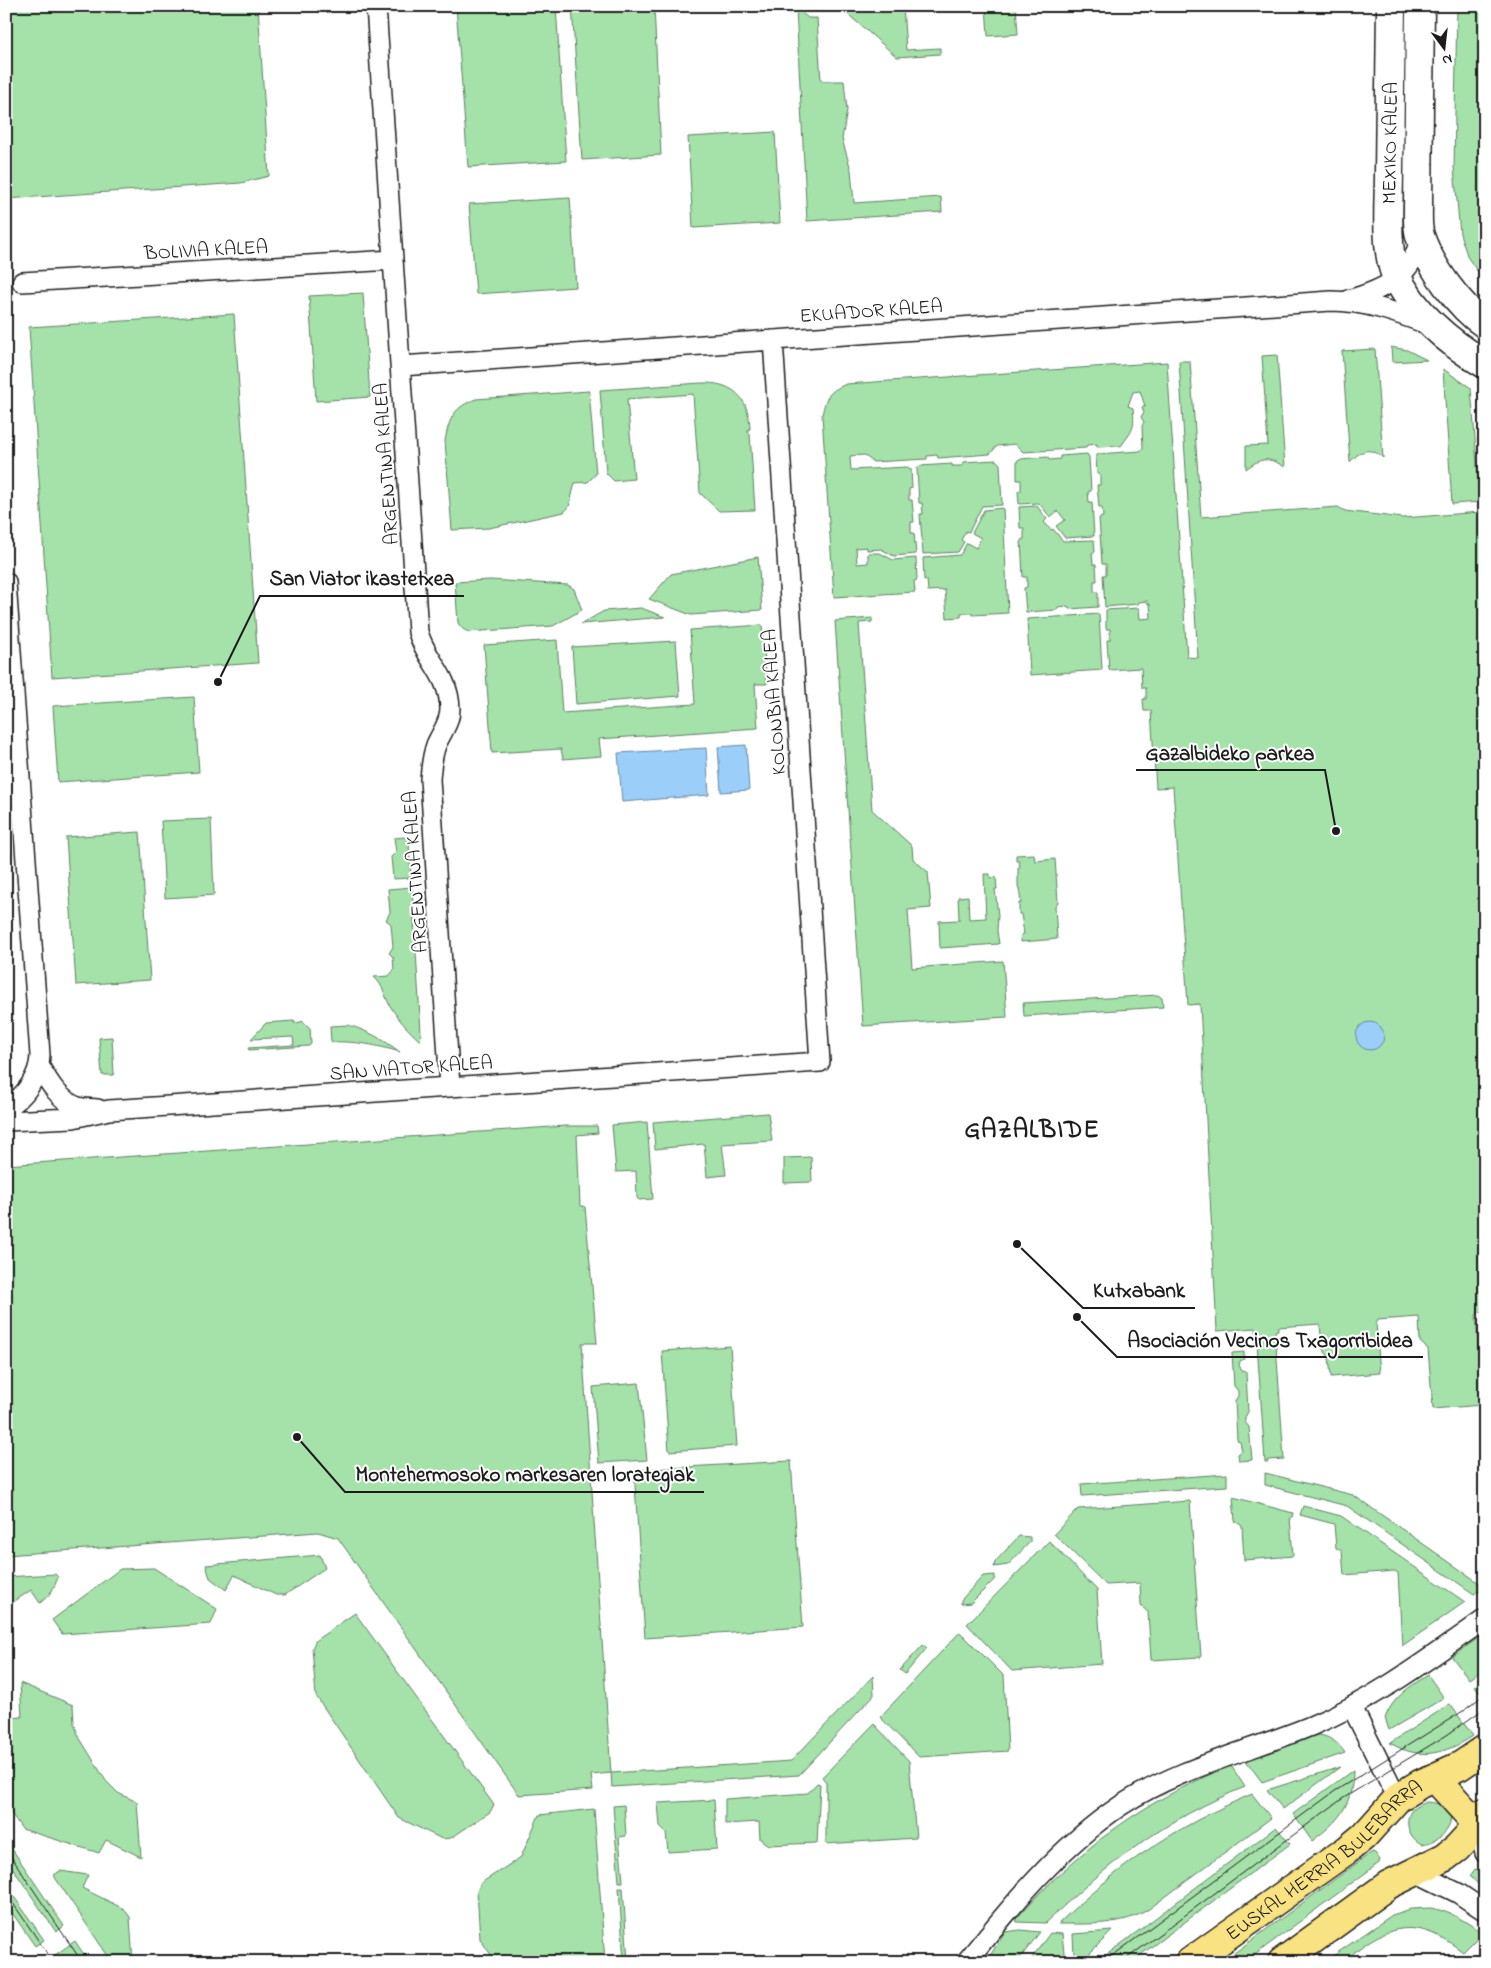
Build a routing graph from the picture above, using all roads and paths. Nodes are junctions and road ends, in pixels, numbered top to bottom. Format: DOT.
graph roads {
  1 [pos="376,6"];
  2 [pos="1391,6"];
  3 [pos="1420,6"];
  4 [pos="1420,236"];
  5 [pos="393,260"];
  6 [pos="1398,278"];
  7 [pos="22,282"];
  8 [pos="1344,301"];
  9 [pos="1485,324"];
  10 [pos="1434,327"];
  11 [pos="773,340"];
  12 [pos="1485,364"];
  13 [pos="401,366"];
  14 [pos="6,582"];
  15 [pos="820,1062"];
  16 [pos="40,1067"];
  17 [pos="450,1087"];
  18 [pos="6,1108"];
  19 [pos="109,1110"];
  20 [pos="6,1121"];
  21 [pos="1485,1619"];
  22 [pos="1352,1707"];
  23 [pos="1485,1749"];
  24 [pos="1435,1778"];
  25 [pos="1399,1797"];
  26 [pos="1481,1818"];
  27 [pos="1485,1853"];
  28 [pos="1415,1872"];
  29 [pos="1485,1912"];
  30 [pos="966,1962"];
  31 [pos="1190,1962"];
  32 [pos="1282,1962"];
  1 -- 5 [label="street, ARGENTINA KALEA"];
  2 -- 6 [label="main road, MEXIKO KALEA"];
  3 -- 4 [label="main road, MEXIKO KALEA"];
  4 -- 6 [label="street, EKUADOR KALEA"];
  4 -- 9 [label="main road"];
  5 -- 7 [label="street, BOLIVIA KALEA"];
  5 -- 13 [label="street, ARGENTINA KALEA"];
  6 -- 8 [label="street, EKUADOR KALEA"];
  6 -- 10 [label="main road, MEXIKO KALEA"];
  8 -- 10 [label="street, EKUADOR KALEA"];
  8 -- 11 [label="street, EKUADOR KALEA"];
  10 -- 12 [label="main road, MEXIKO KALEA"];
  11 -- 13 [label="street, EKUADOR KALEA"];
  11 -- 15 [label="street, KOLONBIA KALEA"];
  13 -- 17 [label="street, ARGENTINA KALEA"];
  14 -- 16 [label="street"];
  15 -- 17 [label="street, SAN VIATOR KALEA"];
  16 -- 18 [label="street"];
  16 -- 19 [label="street"];
  17 -- 19 [label="street, SAN VIATOR KALEA"];
  19 -- 20 [label="street, SAN VIATOR KALEA"];
  21 -- 22 [label="street"];
  22 -- 25 [label="street"];
  22 -- 30 [label="street"];
  23 -- 24 [label="main road, EUSKAL HERRIA BULEBARRA"];
  24 -- 25 [label="main road, EUSKAL HERRIA BULEBARRA"];
  24 -- 26 [label="main road, EUSKAL HERRIA BULEBARRA"];
  25 -- 31 [label="main road, EUSKAL HERRIA BULEBARRA"];
  26 -- 27 [label="street"];
  26 -- 28 [label="main road"];
  28 -- 29 [label="street"];
  28 -- 32 [label="main road"];
}
